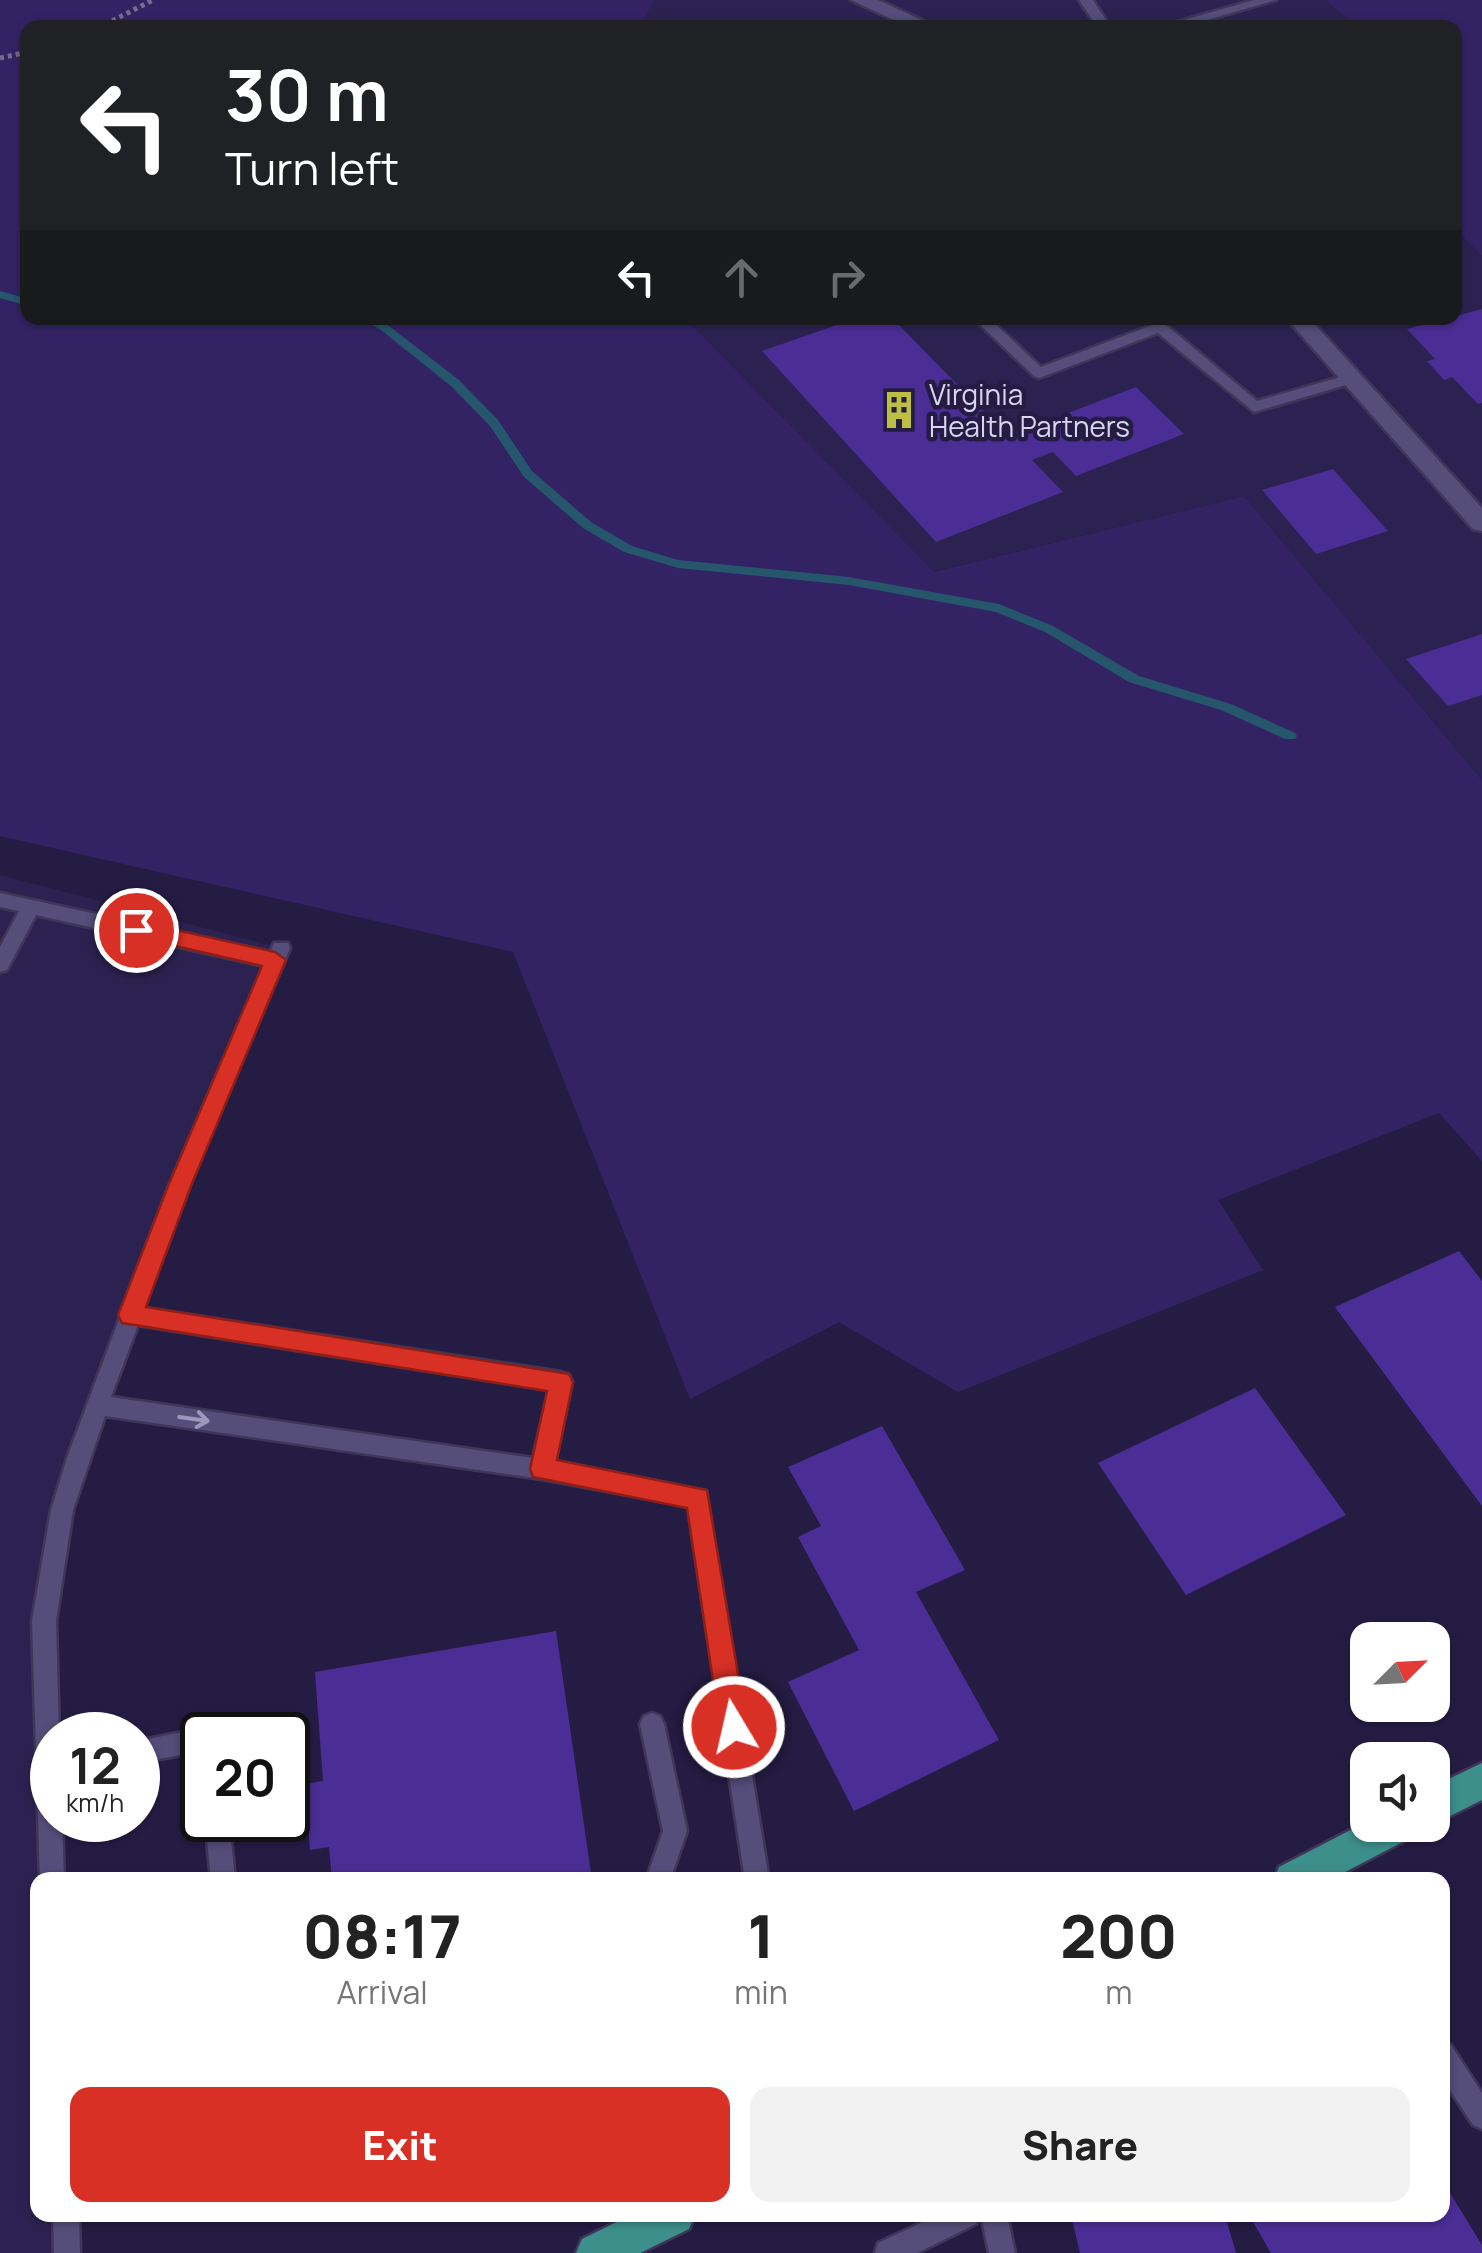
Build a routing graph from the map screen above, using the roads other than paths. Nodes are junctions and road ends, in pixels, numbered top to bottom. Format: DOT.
graph roads {
  1 [pos="861,0"];
  2 [pos="1269,0"];
  3 [pos="909,20"];
  4 [pos="1193,20"];
  5 [pos="988,325"];
  6 [pos="1303,325"];
  7 [pos="1352,378"];
  8 [pos="1482,524"];
  9 [pos="0,900"];
  10 [pos="31,906"];
  11 [pos="0,964"];
  12 [pos="130,1315"];
  13 [pos="98,1404"];
  14 [pos="542,1469"];
  15 [pos="48,1712"];
  16 [pos="652,1724"];
  17 [pos="1480,1785"];
  18 [pos="1450,1798"];
  19 [pos="51,1842"];
  20 [pos="219,1842"];
  21 [pos="1369,1842"];
  22 [pos="52,1872"];
  23 [pos="221,1872"];
  24 [pos="661,1872"];
  25 [pos="756,1872"];
  26 [pos="1320,1872"];
  27 [pos="1450,2066"];
  28 [pos="1482,2116"];
  29 [pos="66,2222"];
  30 [pos="660,2222"];
  31 [pos="952,2222"];
  32 [pos="995,2222"];
  33 [pos="68,2253"];
  34 [pos="596,2253"];
  35 [pos="888,2253"];
  36 [pos="1002,2253"];
  1 -- 3 [label="street"];
  2 -- 4 [label="lane"];
  5 -- 7 [label="lane"];
  6 -- 7 [label="street"];
  7 -- 8 [label="street"];
  9 -- 10 [label="lane"];
  10 -- 11 [label="lane"];
  10 -- 12 [label="lane"];
  12 -- 13 [label="lane"];
  12 -- 14 [label="lane"];
  13 -- 14 [label="lane, one-way"];
  13 -- 15 [label="lane"];
  14 -- 25 [label="lane"];
  16 -- 24 [label="lane"];
  17 -- 18 [label="main road"];
  19 -- 22 [label="lane"];
  20 -- 23 [label="lane"];
  21 -- 26 [label="main road"];
  27 -- 28 [label="lane"];
  29 -- 33 [label="lane"];
  30 -- 34 [label="main road"];
  31 -- 35 [label="lane"];
  32 -- 36 [label="lane"];
}
